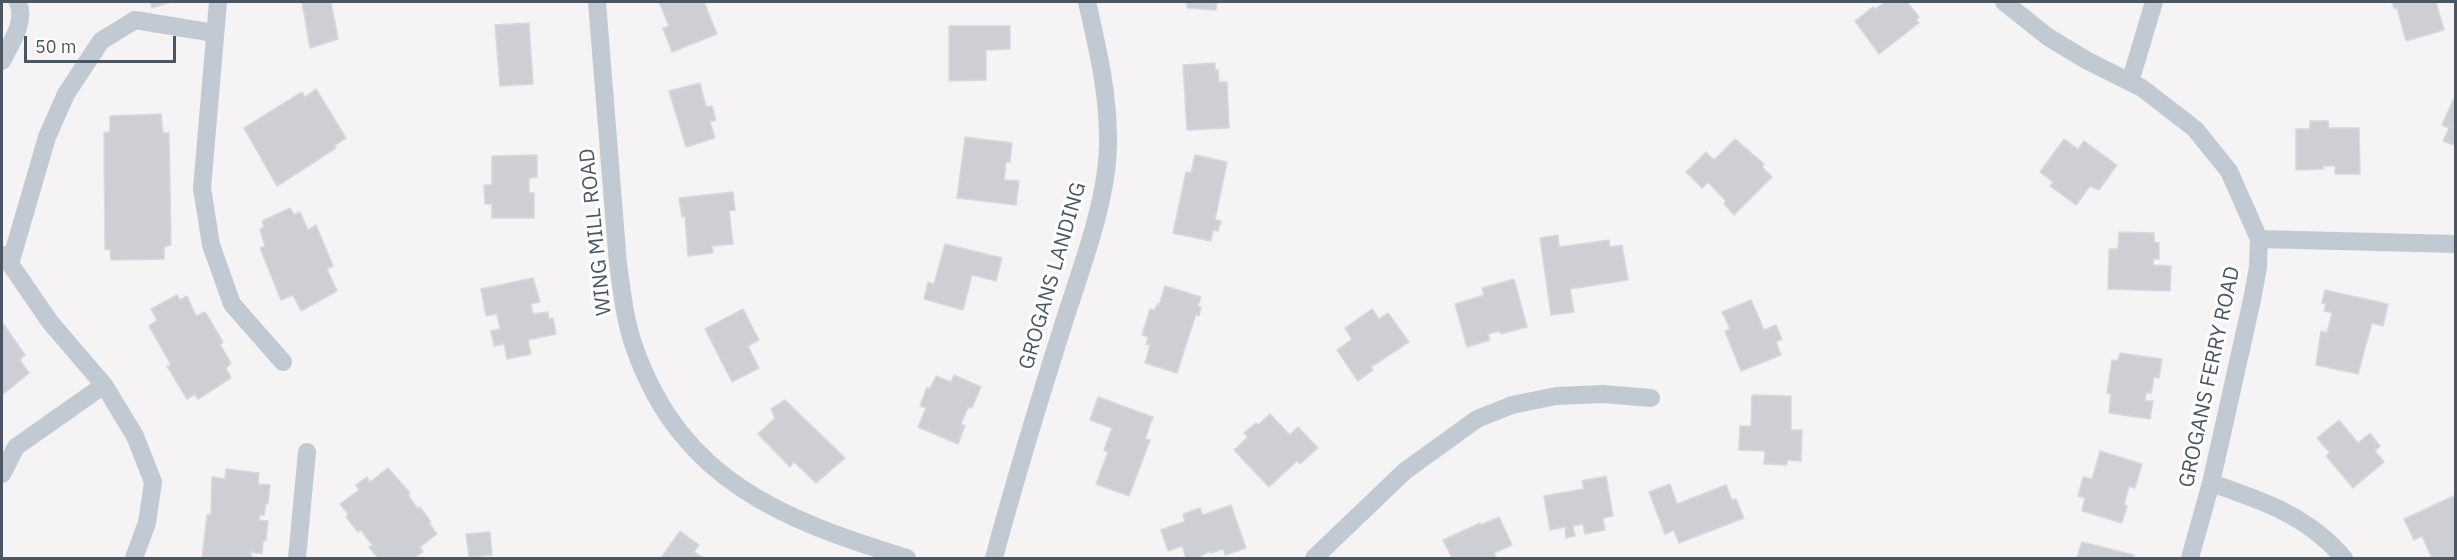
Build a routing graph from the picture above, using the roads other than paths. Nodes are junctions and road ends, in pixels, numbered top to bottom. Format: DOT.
graph roads {
  1 [pos="18,2"];
  2 [pos="218,2"];
  3 [pos="597,2"];
  4 [pos="1086,2"];
  5 [pos="2004,2"];
  6 [pos="2154,2"];
  7 [pos="214,33"];
  8 [pos="2,61"];
  9 [pos="2130,82"];
  10 [pos="2259,239"];
  11 [pos="2456,244"];
  12 [pos="6,258"];
  13 [pos="283,362"];
  14 [pos="104,385"];
  15 [pos="1651,398"];
  16 [pos="307,452"];
  17 [pos="2,474"];
  18 [pos="2211,483"];
  19 [pos="134,558"];
  20 [pos="297,558"];
  21 [pos="907,558"];
  22 [pos="994,558"];
  23 [pos="1314,558"];
  24 [pos="2190,558"];
  25 [pos="2344,558"];
  1 -- 8 [label="street"];
  2 -- 7 [label="street"];
  3 -- 21 [label="street, WING MILL ROAD"];
  4 -- 22 [label="street, GROGANS LANDING"];
  5 -- 9 [label="street, GROGANS FERRY ROAD"];
  6 -- 9 [label="street"];
  7 -- 12 [label="street"];
  7 -- 13 [label="street"];
  9 -- 10 [label="street, GROGANS FERRY ROAD"];
  10 -- 11 [label="street"];
  10 -- 18 [label="street, GROGANS FERRY ROAD"];
  12 -- 14 [label="street"];
  14 -- 17 [label="street"];
  14 -- 19 [label="street"];
  15 -- 23 [label="street"];
  16 -- 20 [label="street"];
  18 -- 24 [label="street, GROGANS FERRY ROAD"];
  18 -- 25 [label="street"];
}
